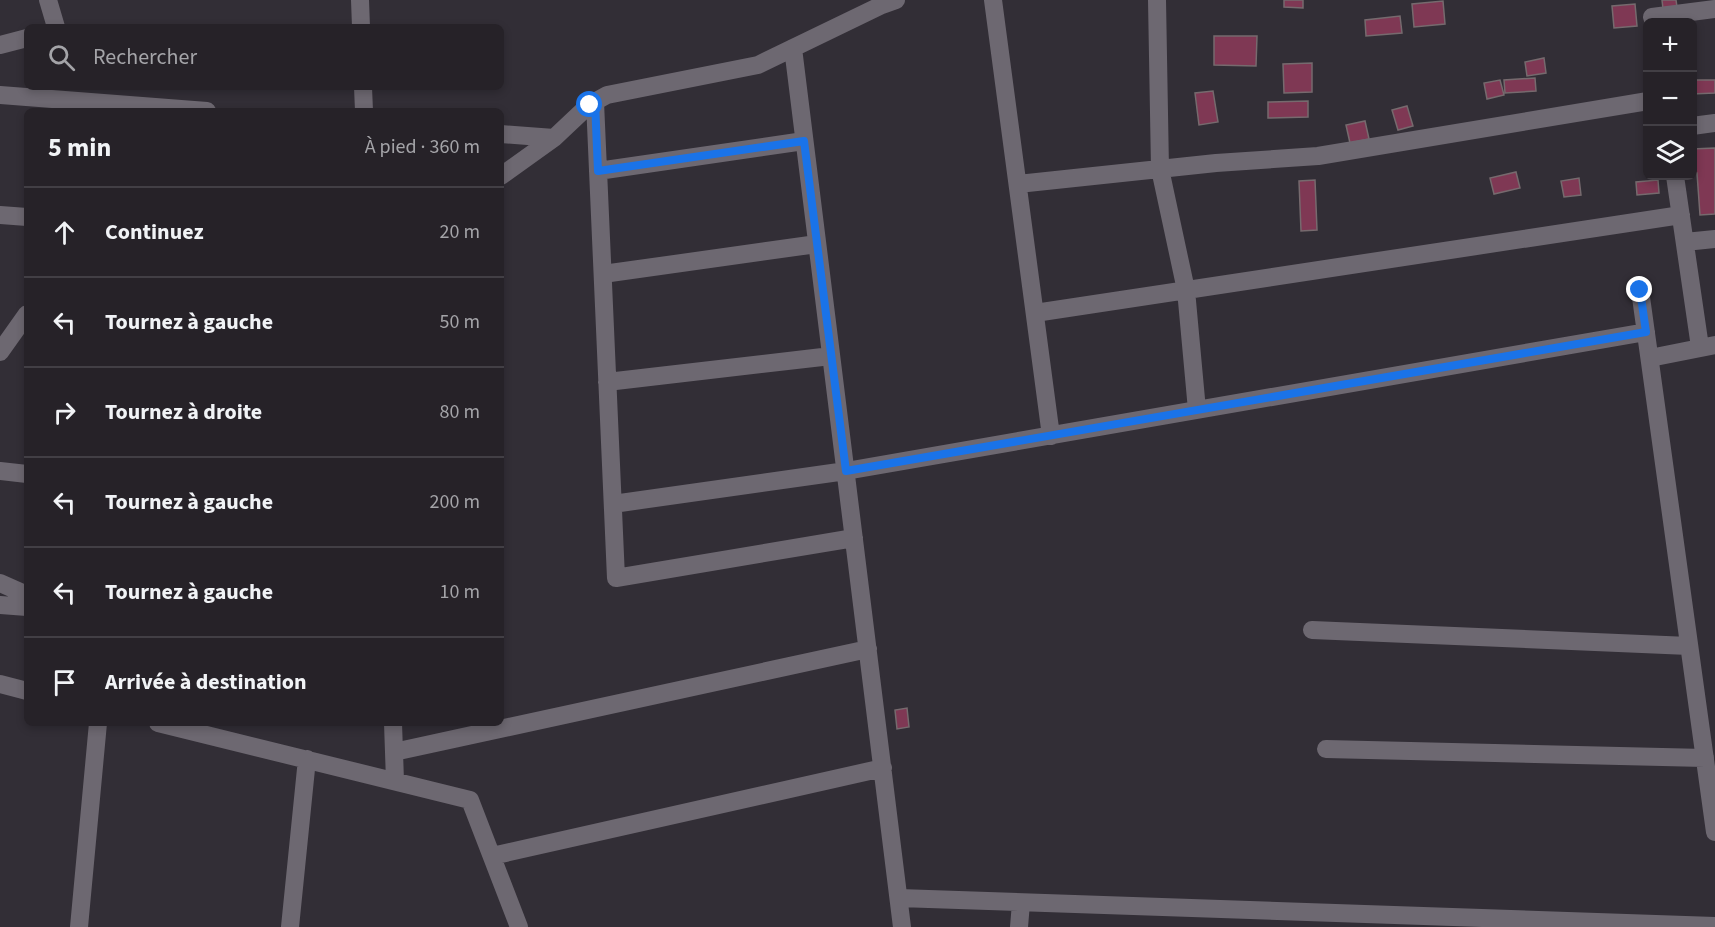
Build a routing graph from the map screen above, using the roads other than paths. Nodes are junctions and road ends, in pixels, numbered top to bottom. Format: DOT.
graph roads {
  1 [pos="48,0"];
  2 [pos="360,0"];
  3 [pos="896,0"];
  4 [pos="993,0"];
  5 [pos="1157,0"];
  6 [pos="1715,9"];
  7 [pos="1652,13"];
  8 [pos="55,24"];
  9 [pos="361,24"];
  10 [pos="24,39"];
  11 [pos="0,45"];
  12 [pos="793,48"];
  13 [pos="363,90"];
  14 [pos="0,95"];
  15 [pos="595,102"];
  16 [pos="1643,102"];
  17 [pos="168,108"];
  18 [pos="364,108"];
  19 [pos="1715,123"];
  20 [pos="1697,125"];
  21 [pos="504,134"];
  22 [pos="554,138"];
  23 [pos="804,141"];
  24 [pos="1160,169"];
  25 [pos="598,171"];
  26 [pos="504,174"];
  27 [pos="1677,180"];
  28 [pos="1018,184"];
  29 [pos="0,215"];
  30 [pos="1681,215"];
  31 [pos="24,217"];
  32 [pos="1715,238"];
  33 [pos="1685,242"];
  34 [pos="817,244"];
  35 [pos="603,274"];
  36 [pos="1186,290"];
  37 [pos="1640,290"];
  38 [pos="1035,313"];
  39 [pos="24,318"];
  40 [pos="1646,332"];
  41 [pos="24,344"];
  42 [pos="1708,346"];
  43 [pos="4,347"];
  44 [pos="831,356"];
  45 [pos="1650,358"];
  46 [pos="607,382"];
  47 [pos="1197,410"];
  48 [pos="1051,436"];
  49 [pos="0,471"];
  50 [pos="846,471"];
  51 [pos="24,474"];
  52 [pos="612,504"];
  53 [pos="854,538"];
  54 [pos="0,583"];
  55 [pos="24,594"];
  56 [pos="0,605"];
  57 [pos="24,607"];
  58 [pos="1312,630"];
  59 [pos="1689,646"];
  60 [pos="868,649"];
  61 [pos="0,684"];
  62 [pos="24,690"];
  63 [pos="98,726"];
  64 [pos="171,726"];
  65 [pos="393,726"];
  66 [pos="1326,749"];
  67 [pos="394,752"];
  68 [pos="1705,758"];
  69 [pos="307,759"];
  70 [pos="883,768"];
  71 [pos="395,781"];
  72 [pos="1715,832"];
  73 [pos="492,856"];
  74 [pos="899,898"];
  75 [pos="1021,903"];
  76 [pos="1650,926"];
  77 [pos="1715,926"];
  78 [pos="79,927"];
  79 [pos="290,927"];
  80 [pos="519,927"];
  81 [pos="902,927"];
  82 [pos="1019,927"];
  1 -- 8 [label="street"];
  2 -- 9 [label="street"];
  3 -- 12 [label="street"];
  4 -- 28 [label="street"];
  5 -- 24 [label="street"];
  6 -- 7 [label="street"];
  10 -- 11 [label="street"];
  12 -- 15 [label="street"];
  12 -- 23 [label="street"];
  13 -- 18 [label="street"];
  14 -- 17 [label="street"];
  15 -- 22 [label="street"];
  15 -- 25 [label="street"];
  16 -- 24 [label="street"];
  19 -- 20 [label="street"];
  21 -- 22 [label="street"];
  22 -- 26 [label="street"];
  23 -- 25 [label="street"];
  23 -- 34 [label="street"];
  24 -- 28 [label="street"];
  24 -- 36 [label="street"];
  25 -- 35 [label="street"];
  27 -- 30 [label="street"];
  28 -- 38 [label="street"];
  29 -- 31 [label="street"];
  30 -- 33 [label="street"];
  30 -- 36 [label="street"];
  32 -- 33 [label="street"];
  33 -- 42 [label="street"];
  34 -- 35 [label="street"];
  34 -- 44 [label="street"];
  35 -- 46 [label="street"];
  36 -- 38 [label="street"];
  36 -- 47 [label="street"];
  37 -- 40 [label="street"];
  38 -- 48 [label="street"];
  39 -- 43 [label="street"];
  40 -- 45 [label="street"];
  40 -- 47 [label="street"];
  41 -- 43 [label="street"];
  42 -- 45 [label="street"];
  44 -- 46 [label="street"];
  44 -- 50 [label="street"];
  45 -- 59 [label="street"];
  46 -- 52 [label="street"];
  47 -- 48 [label="street"];
  48 -- 50 [label="street"];
  49 -- 51 [label="street"];
  50 -- 52 [label="street"];
  50 -- 53 [label="street"];
  52 -- 53 [label="street"];
  53 -- 60 [label="street"];
  54 -- 55 [label="street"];
  56 -- 57 [label="street"];
  58 -- 59 [label="street"];
  59 -- 68 [label="street"];
  60 -- 67 [label="street"];
  60 -- 70 [label="street"];
  61 -- 62 [label="street"];
  63 -- 78 [label="street"];
  64 -- 69 [label="street"];
  65 -- 67 [label="street"];
  66 -- 68 [label="street"];
  67 -- 71 [label="street"];
  68 -- 72 [label="street"];
  69 -- 71 [label="street"];
  69 -- 79 [label="street"];
  70 -- 73 [label="street"];
  70 -- 74 [label="street"];
  71 -- 73 [label="street"];
  73 -- 80 [label="street"];
  74 -- 75 [label="street"];
  74 -- 81 [label="street"];
  75 -- 76 [label="street"];
  75 -- 82 [label="street"];
  76 -- 77 [label="street"];
}
